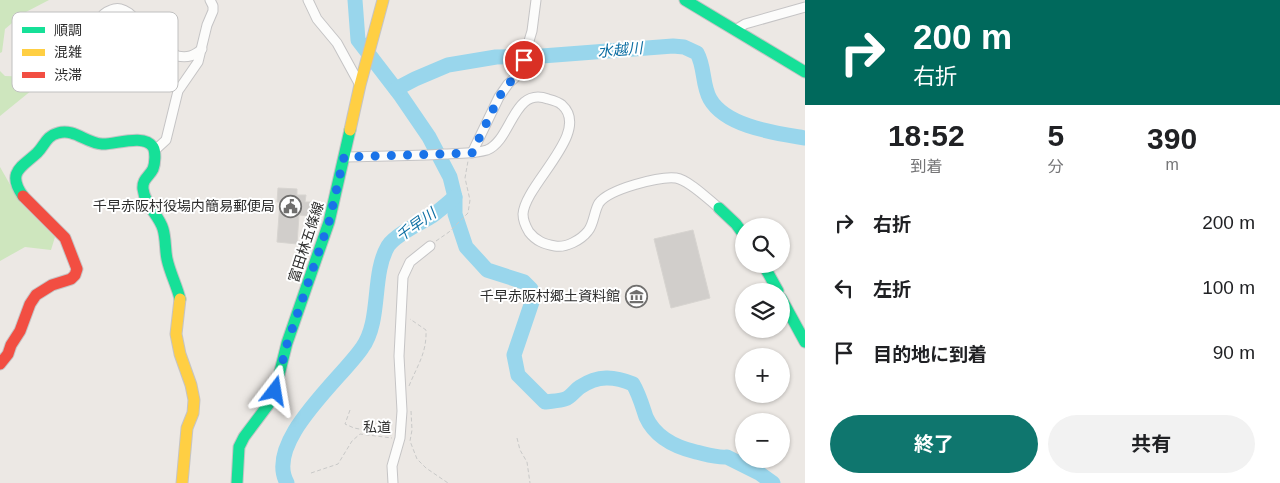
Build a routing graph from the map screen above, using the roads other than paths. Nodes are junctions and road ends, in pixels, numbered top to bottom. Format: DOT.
graph roads {
  1 [pos="308,0"];
  2 [pos="383,0"];
  3 [pos="536,0"];
  4 [pos="685,0"];
  5 [pos="212,2"];
  6 [pos="805,7"];
  7 [pos="106,12"];
  8 [pos="127,12"];
  9 [pos="735,30"];
  10 [pos="202,49"];
  11 [pos="178,56"];
  12 [pos="805,72"];
  13 [pos="362,79"];
  14 [pos="178,91"];
  15 [pos="178,92"];
  16 [pos="154,151"];
  17 [pos="472,153"];
  18 [pos="344,157"];
  19 [pos="719,208"];
  20 [pos="735,223"];
  21 [pos="430,246"];
  22 [pos="790,314"];
  23 [pos="805,342"];
  24 [pos="0,364"];
  25 [pos="182,483"];
  26 [pos="237,483"];
  27 [pos="393,483"];
  1 -- 13 [label="street"];
  2 -- 13 [label="street, 富田林五條線"];
  3 -- 17 [label="street"];
  4 -- 9 [label="street"];
  5 -- 10 [label="street"];
  6 -- 9 [label="street"];
  7 -- 8 [label="street"];
  9 -- 12 [label="street"];
  10 -- 11 [label="street"];
  10 -- 14 [label="street"];
  13 -- 18 [label="street, 富田林五條線"];
  15 -- 16 [label="street"];
  16 -- 24 [label="street"];
  16 -- 25 [label="street"];
  17 -- 18 [label="street"];
  17 -- 19 [label="street"];
  18 -- 26 [label="street, 富田林五條線"];
  19 -- 20 [label="street"];
  21 -- 27 [label="street"];
  22 -- 23 [label="street"];
}
